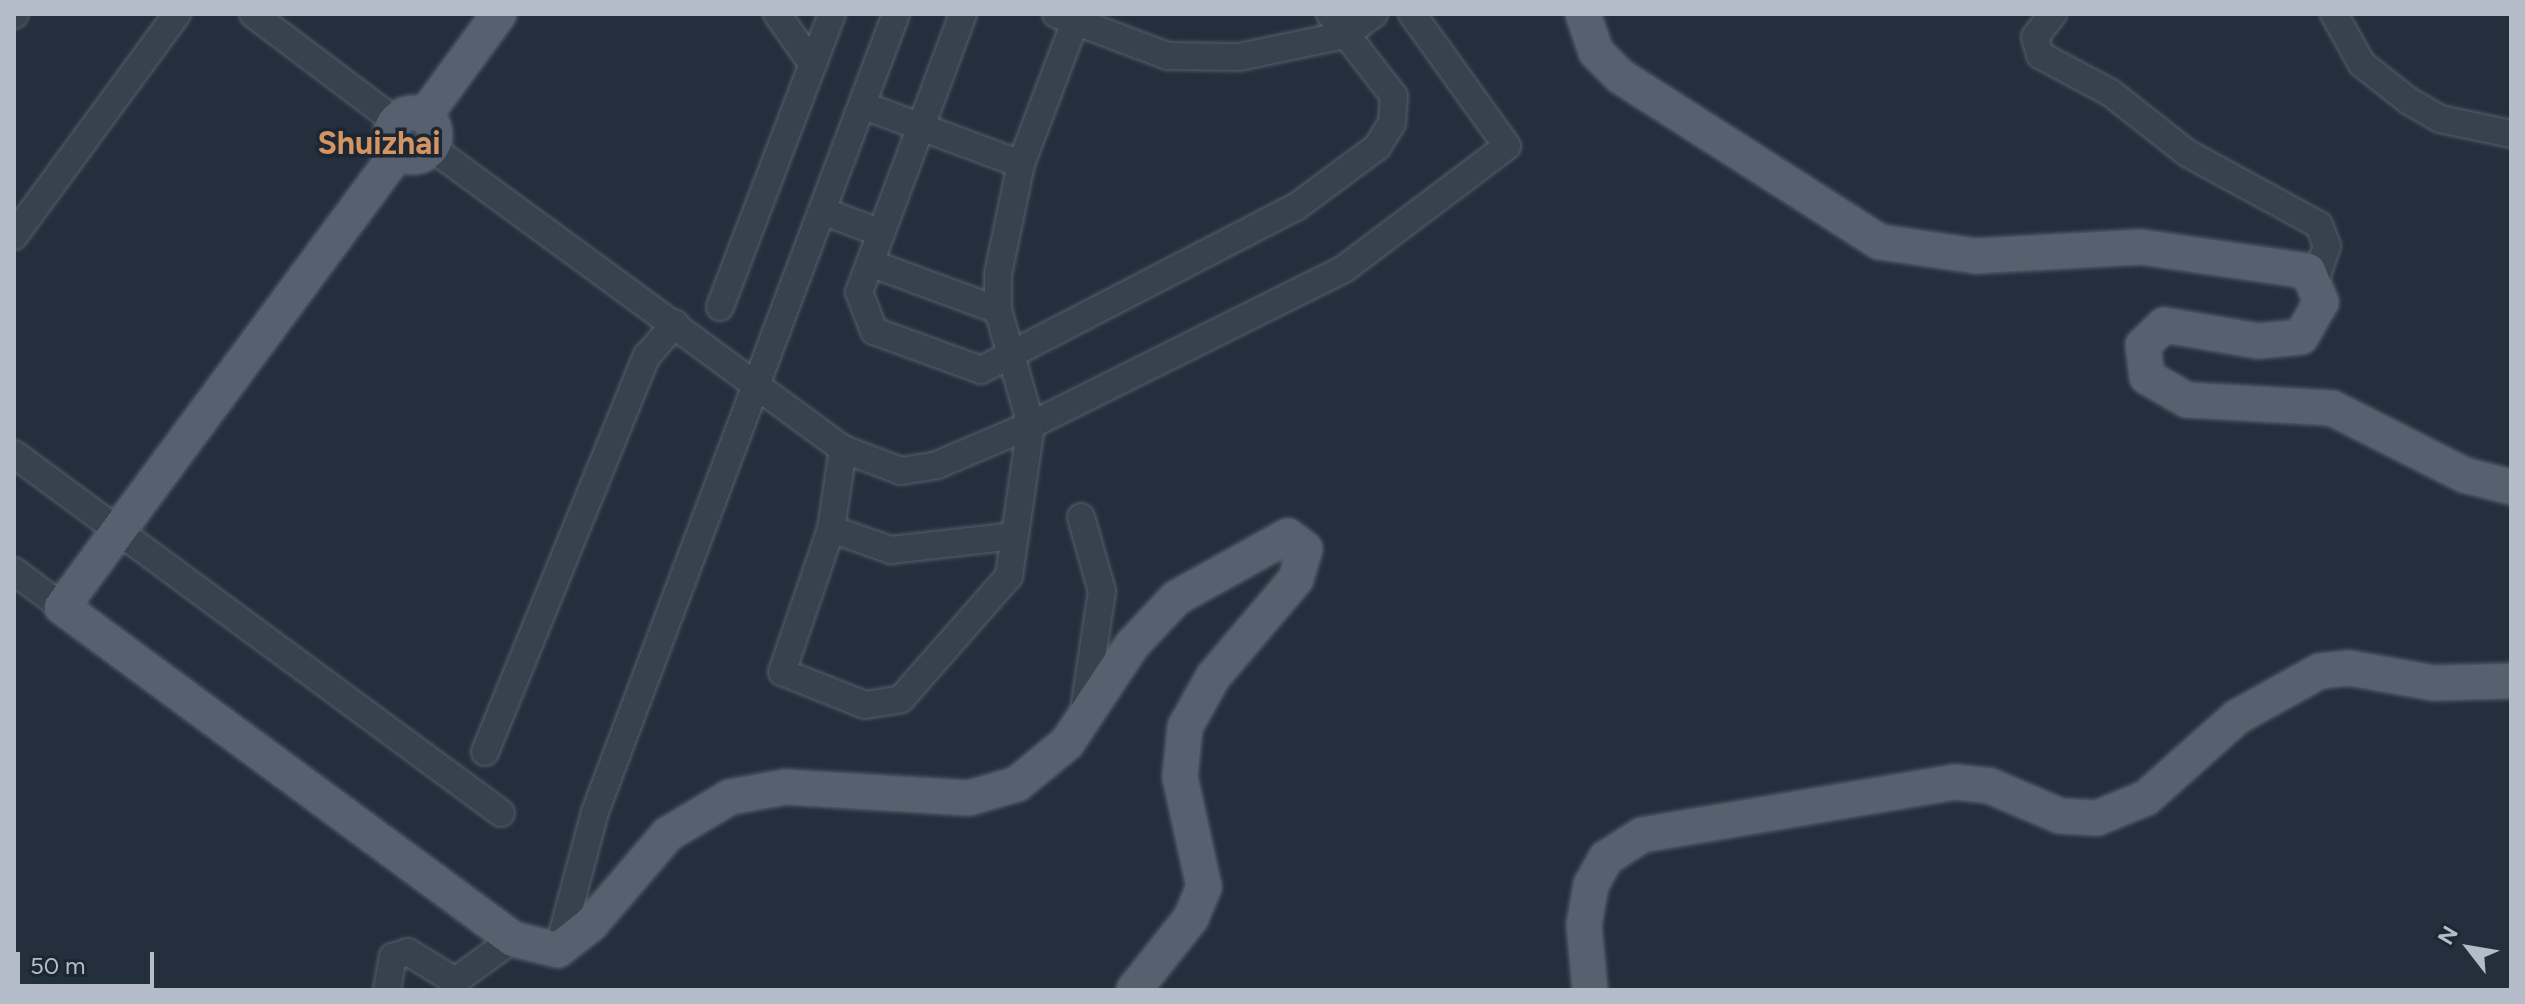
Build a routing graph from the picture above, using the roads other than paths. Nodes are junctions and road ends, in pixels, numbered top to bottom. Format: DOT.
graph roads {
  1 [pos="177,14"];
  2 [pos="253,14"];
  3 [pos="499,14"];
  4 [pos="777,14"];
  5 [pos="832,14"];
  6 [pos="896,14"];
  7 [pos="963,14"];
  8 [pos="1374,14"];
  9 [pos="1412,14"];
  10 [pos="1583,14"];
  11 [pos="2053,14"];
  12 [pos="2334,14"];
  13 [pos="1070,16"];
  14 [pos="1338,24"];
  15 [pos="813,65"];
  16 [pos="862,105"];
  17 [pos="921,127"];
  18 [pos="413,134"];
  19 [pos="2511,134"];
  20 [pos="1021,164"];
  21 [pos="822,211"];
  22 [pos="881,233"];
  23 [pos="14,236"];
  24 [pos="870,263"];
  25 [pos="2316,278"];
  26 [pos="720,307"];
  27 [pos="998,310"];
  28 [pos="675,324"];
  29 [pos="1010,353"];
  30 [pos="756,386"];
  31 [pos="1031,425"];
  32 [pos="843,449"];
  33 [pos="14,454"];
  34 [pos="2511,487"];
  35 [pos="1081,517"];
  36 [pos="831,529"];
  37 [pos="118,531"];
  38 [pos="1014,536"];
  39 [pos="14,571"];
  40 [pos="62,607"];
  41 [pos="2511,681"];
  42 [pos="1082,723"];
  43 [pos="485,752"];
  44 [pos="501,813"];
  45 [pos="513,939"];
  46 [pos="558,950"];
  47 [pos="387,990"];
  48 [pos="1134,990"];
  49 [pos="1590,990"];
  1 -- 23 [label="street"];
  2 -- 18 [label="street"];
  3 -- 18 [label="main road"];
  4 -- 15 [label="street"];
  5 -- 15 [label="street"];
  6 -- 16 [label="street"];
  7 -- 17 [label="street"];
  8 -- 14 [label="street"];
  9 -- 31 [label="street"];
  10 -- 25 [label="main road"];
  11 -- 25 [label="street"];
  12 -- 19 [label="street"];
  13 -- 14 [label="street"];
  13 -- 20 [label="street"];
  14 -- 29 [label="street"];
  15 -- 26 [label="street"];
  16 -- 17 [label="street"];
  16 -- 21 [label="street"];
  17 -- 20 [label="street"];
  17 -- 22 [label="street"];
  18 -- 28 [label="street"];
  18 -- 37 [label="main road"];
  20 -- 27 [label="street"];
  21 -- 22 [label="street"];
  21 -- 30 [label="street"];
  22 -- 24 [label="street"];
  24 -- 27 [label="street"];
  24 -- 29 [label="street"];
  25 -- 34 [label="main road"];
  27 -- 29 [label="street"];
  28 -- 30 [label="street"];
  28 -- 43 [label="street"];
  29 -- 31 [label="street"];
  30 -- 32 [label="street"];
  30 -- 46 [label="street"];
  31 -- 32 [label="street"];
  31 -- 38 [label="street"];
  32 -- 36 [label="street"];
  33 -- 37 [label="street"];
  35 -- 42 [label="street"];
  36 -- 38 [label="street"];
  36 -- 38 [label="street"];
  37 -- 40 [label="main road"];
  37 -- 44 [label="street"];
  39 -- 40 [label="street"];
  40 -- 45 [label="main road"];
  41 -- 49 [label="main road"];
  42 -- 46 [label="main road"];
  42 -- 48 [label="main road"];
  45 -- 46 [label="main road"];
  45 -- 47 [label="street"];
}
